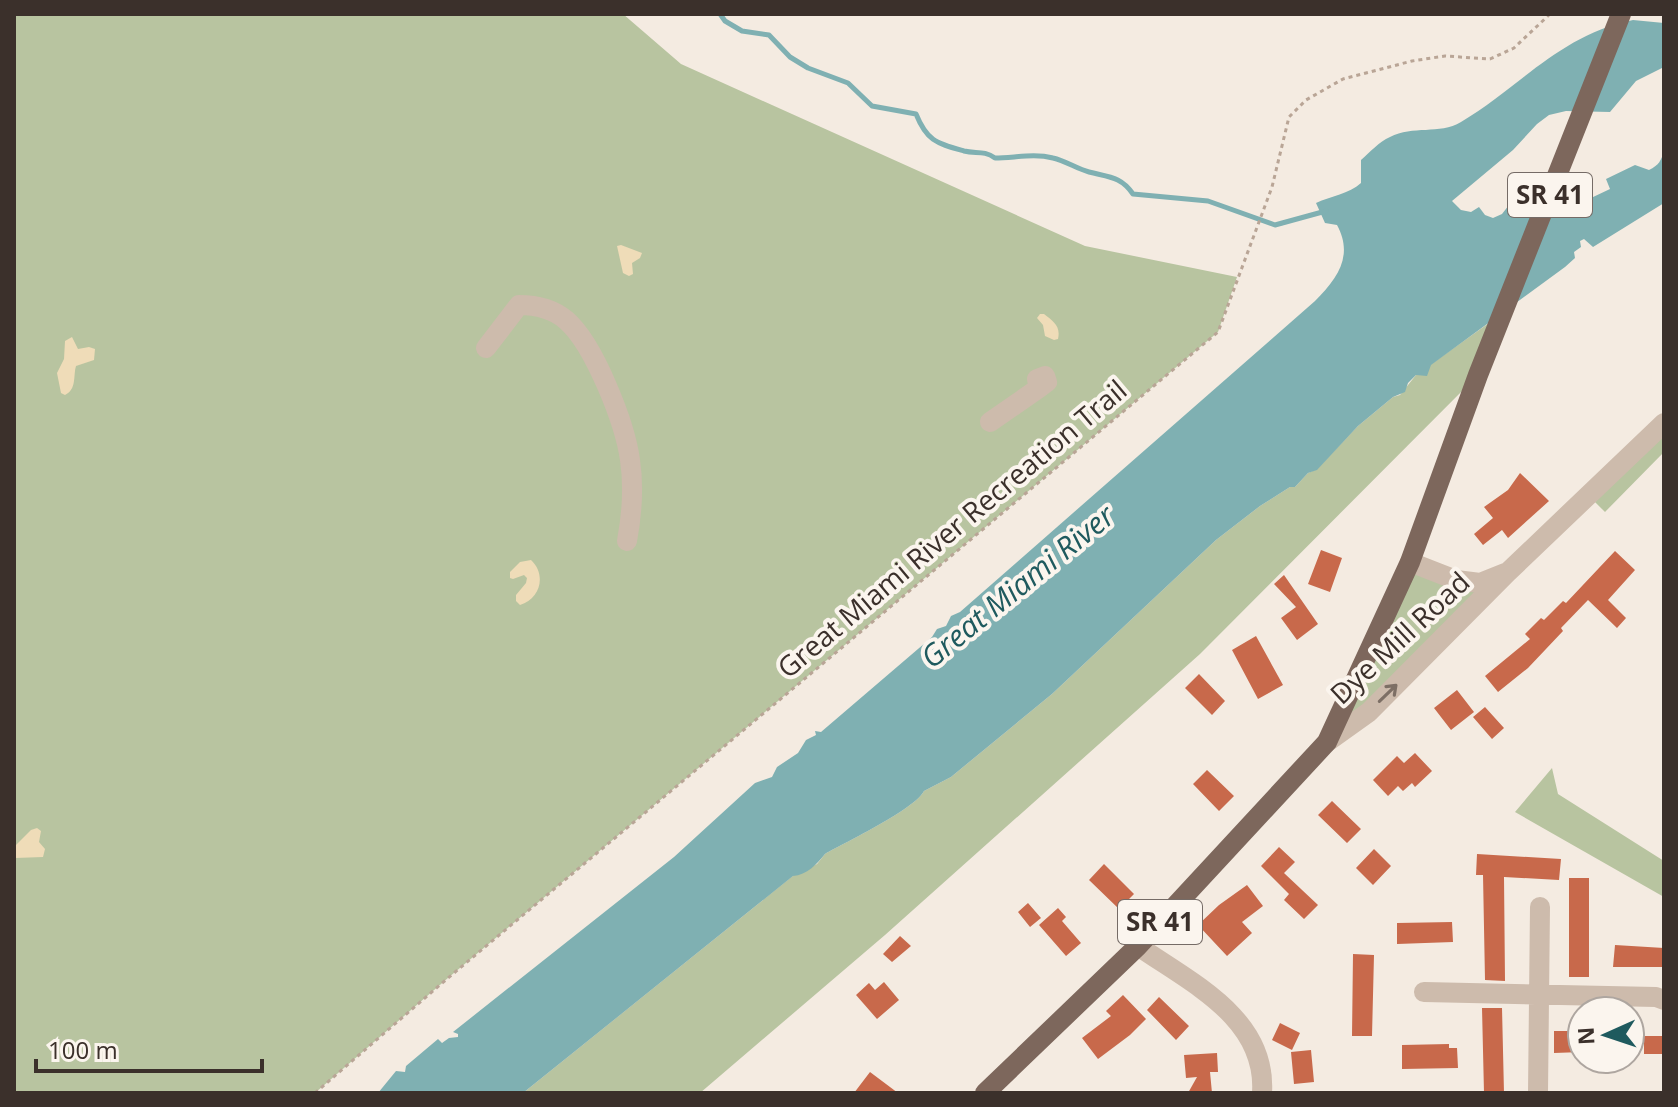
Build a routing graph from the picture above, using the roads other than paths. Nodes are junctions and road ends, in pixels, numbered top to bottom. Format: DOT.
graph roads {
  1 [pos="1621,14"];
  2 [pos="486,348"];
  3 [pos="1039,388"];
  4 [pos="990,422"];
  5 [pos="1664,423"];
  6 [pos="627,541"];
  7 [pos="1410,562"];
  8 [pos="1508,572"];
  9 [pos="1327,742"];
  10 [pos="1540,907"];
  11 [pos="1138,946"];
  12 [pos="1424,992"];
  13 [pos="1539,995"];
  14 [pos="1664,1000"];
  15 [pos="985,1093"];
  16 [pos="1262,1093"];
  17 [pos="1538,1093"];
  1 -- 7 [label="main road, SR 41"];
  2 -- 6 [label="street"];
  3 -- 4 [label="street"];
  5 -- 8 [label="street, Dye Mill Road"];
  7 -- 8 [label="street, Dye Mill Road"];
  7 -- 9 [label="main road, SR 41"];
  9 -- 8 [label="street, Dye Mill Road, one-way"];
  9 -- 11 [label="main road, SR 41"];
  10 -- 13 [label="street"];
  11 -- 15 [label="main road, SR 41"];
  11 -- 16 [label="street"];
  12 -- 13 [label="street"];
  13 -- 14 [label="street"];
  13 -- 17 [label="street"];
}
